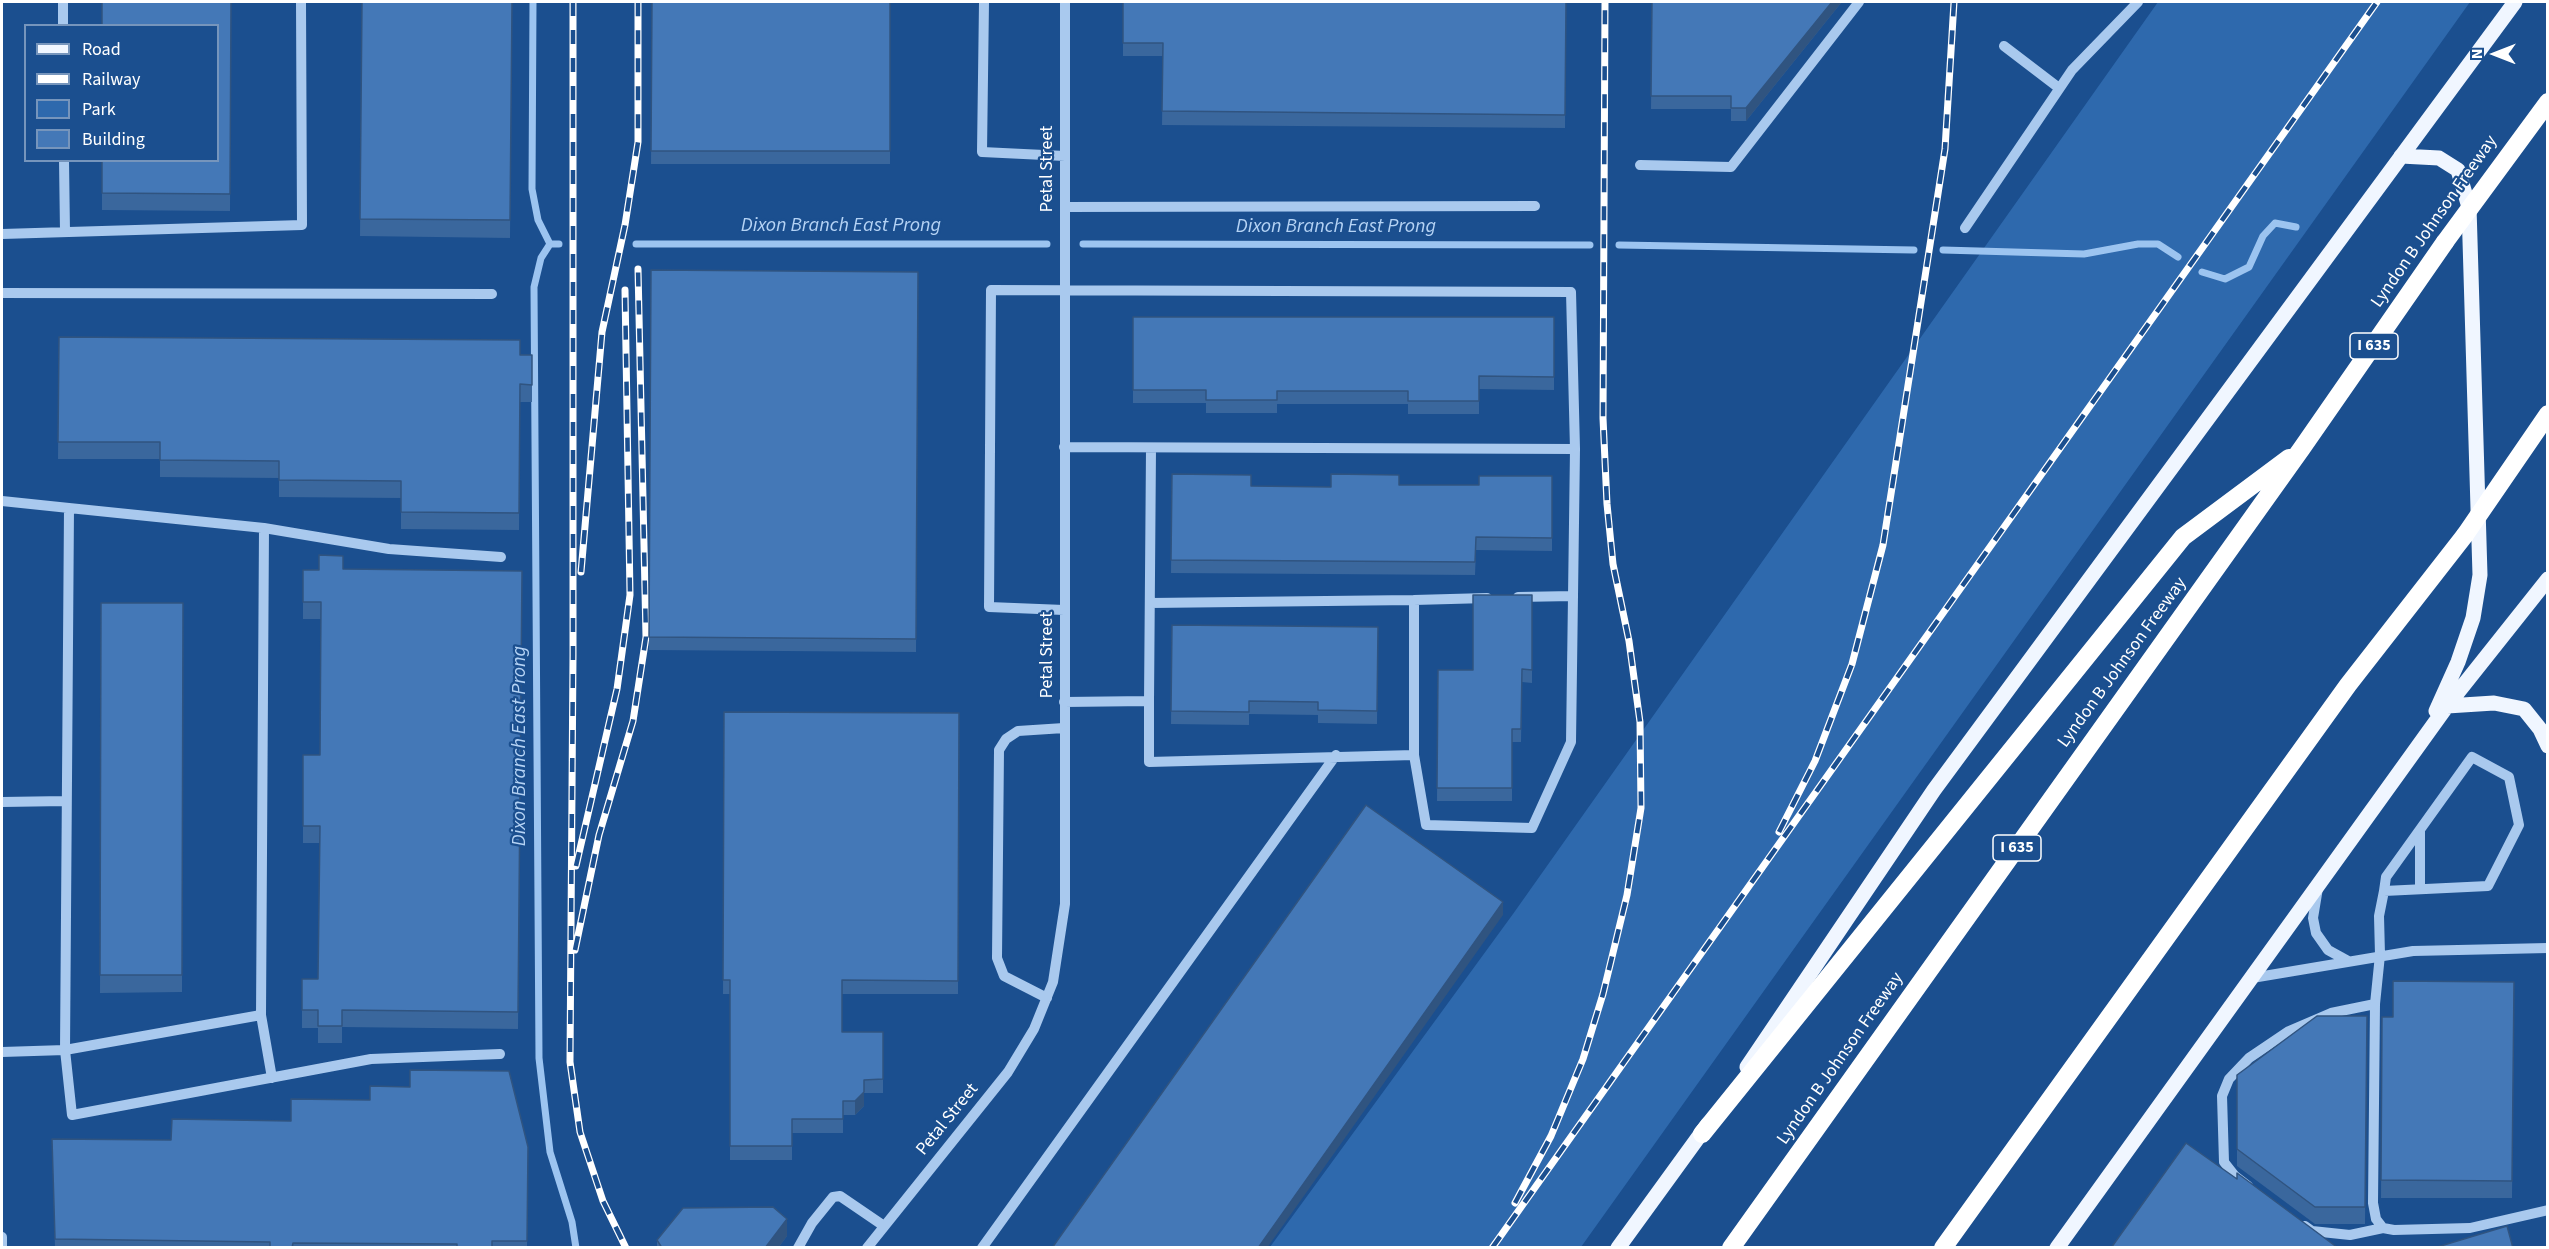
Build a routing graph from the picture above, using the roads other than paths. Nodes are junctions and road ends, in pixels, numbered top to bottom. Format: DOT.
graph roads {
  1 [pos="63,2"];
  2 [pos="301,2"];
  3 [pos="984,2"];
  4 [pos="1065,2"];
  5 [pos="1859,2"];
  6 [pos="2138,2"];
  7 [pos="2515,2"];
  8 [pos="63,24"];
  9 [pos="2004,46"];
  10 [pos="2059,88"];
  11 [pos="2547,102"];
  12 [pos="1065,156"];
  13 [pos="2401,156"];
  14 [pos="64,162"];
  15 [pos="1640,165"];
  16 [pos="1535,206"];
  17 [pos="1065,207"];
  18 [pos="1965,228"];
  19 [pos="65,232"];
  20 [pos="2,234"];
  21 [pos="1065,289"];
  22 [pos="2,293"];
  23 [pos="492,294"];
  24 [pos="2547,414"];
  25 [pos="1064,447"];
  26 [pos="2302,448"];
  27 [pos="1151,449"];
  28 [pos="1575,449"];
  29 [pos="2,501"];
  30 [pos="69,508"];
  31 [pos="264,528"];
  32 [pos="501,556"];
  33 [pos="2547,579"];
  34 [pos="1573,596"];
  35 [pos="1414,600"];
  36 [pos="1150,603"];
  37 [pos="1064,610"];
  38 [pos="1149,701"];
  39 [pos="1064,702"];
  40 [pos="2447,706"];
  41 [pos="1064,728"];
  42 [pos="2421,743"];
  43 [pos="2547,746"];
  44 [pos="1336,755"];
  45 [pos="1414,755"];
  46 [pos="66,801"];
  47 [pos="2,802"];
  48 [pos="2420,830"];
  49 [pos="2319,885"];
  50 [pos="2420,889"];
  51 [pos="2384,891"];
  52 [pos="2547,948"];
  53 [pos="2380,955"];
  54 [pos="2348,961"];
  55 [pos="2252,978"];
  56 [pos="1047,998"];
  57 [pos="2375,1004"];
  58 [pos="261,1015"];
  59 [pos="65,1050"];
  60 [pos="2,1052"];
  61 [pos="500,1054"];
  62 [pos="272,1078"];
  63 [pos="1702,1134"];
  64 [pos="2262,1196"];
  65 [pos="2547,1210"];
  66 [pos="2296,1220"];
  67 [pos="884,1226"];
  68 [pos="2383,1228"];
  69 [pos="2,1237"];
  70 [pos="1944,1247"];
  71 [pos="2,1248"];
  72 [pos="798,1248"];
  73 [pos="867,1248"];
  74 [pos="982,1248"];
  75 [pos="1618,1248"];
  76 [pos="1731,1248"];
  77 [pos="2057,1248"];
  1 -- 8 [label="street"];
  2 -- 19 [label="street"];
  3 -- 12 [label="street"];
  4 -- 12 [label="street, Petal Street"];
  5 -- 15 [label="street"];
  6 -- 10 [label="street"];
  7 -- 13 [label="main road"];
  9 -- 10 [label="street"];
  10 -- 18 [label="street"];
  11 -- 26 [label="highway, Lyndon B Johnson Freeway / I 635, bridge"];
  12 -- 17 [label="street, Petal Street"];
  13 -- 42 [label="main road"];
  13 -- 63 [label="main road"];
  14 -- 19 [label="street"];
  16 -- 17 [label="street"];
  17 -- 21 [label="street, Petal Street"];
  19 -- 20 [label="street"];
  21 -- 25 [label="street, Petal Street"];
  21 -- 28 [label="street"];
  21 -- 37 [label="street"];
  22 -- 23 [label="street"];
  24 -- 70 [label="highway, bridge"];
  25 -- 27 [label="street"];
  25 -- 37 [label="street, Petal Street"];
  26 -- 63 [label="highway"];
  26 -- 76 [label="highway, Lyndon B Johnson Freeway / I 635"];
  27 -- 28 [label="street"];
  27 -- 36 [label="street"];
  28 -- 34 [label="street"];
  29 -- 30 [label="street"];
  30 -- 31 [label="street"];
  30 -- 46 [label="street"];
  31 -- 32 [label="street"];
  31 -- 58 [label="street"];
  33 -- 40 [label="main road"];
  34 -- 35 [label="street"];
  34 -- 45 [label="street"];
  35 -- 36 [label="street"];
  35 -- 45 [label="street"];
  36 -- 38 [label="street"];
  37 -- 39 [label="street, Petal Street"];
  38 -- 39 [label="street"];
  38 -- 44 [label="street"];
  39 -- 41 [label="street, Petal Street"];
  40 -- 42 [label="main road"];
  40 -- 43 [label="main road"];
  41 -- 56 [label="street, Petal Street"];
  41 -- 56 [label="street"];
  42 -- 49 [label="main road"];
  44 -- 45 [label="street"];
  44 -- 74 [label="street"];
  46 -- 47 [label="street"];
  46 -- 59 [label="street"];
  48 -- 50 [label="street"];
  48 -- 50 [label="street"];
  48 -- 51 [label="street"];
  49 -- 54 [label="street"];
  49 -- 55 [label="main road"];
  50 -- 51 [label="street"];
  51 -- 53 [label="street"];
  52 -- 53 [label="street"];
  53 -- 54 [label="street"];
  53 -- 57 [label="street"];
  54 -- 55 [label="street"];
  55 -- 77 [label="main road"];
  56 -- 67 [label="street, Petal Street"];
  57 -- 64 [label="street"];
  57 -- 68 [label="street"];
  58 -- 59 [label="street"];
  58 -- 62 [label="street"];
  59 -- 60 [label="street"];
  59 -- 62 [label="street"];
  61 -- 62 [label="street"];
  63 -- 75 [label="main road"];
  65 -- 68 [label="street"];
  66 -- 68 [label="street"];
  67 -- 72 [label="street"];
  67 -- 73 [label="street, Petal Street"];
  69 -- 71 [label="street"];
}
